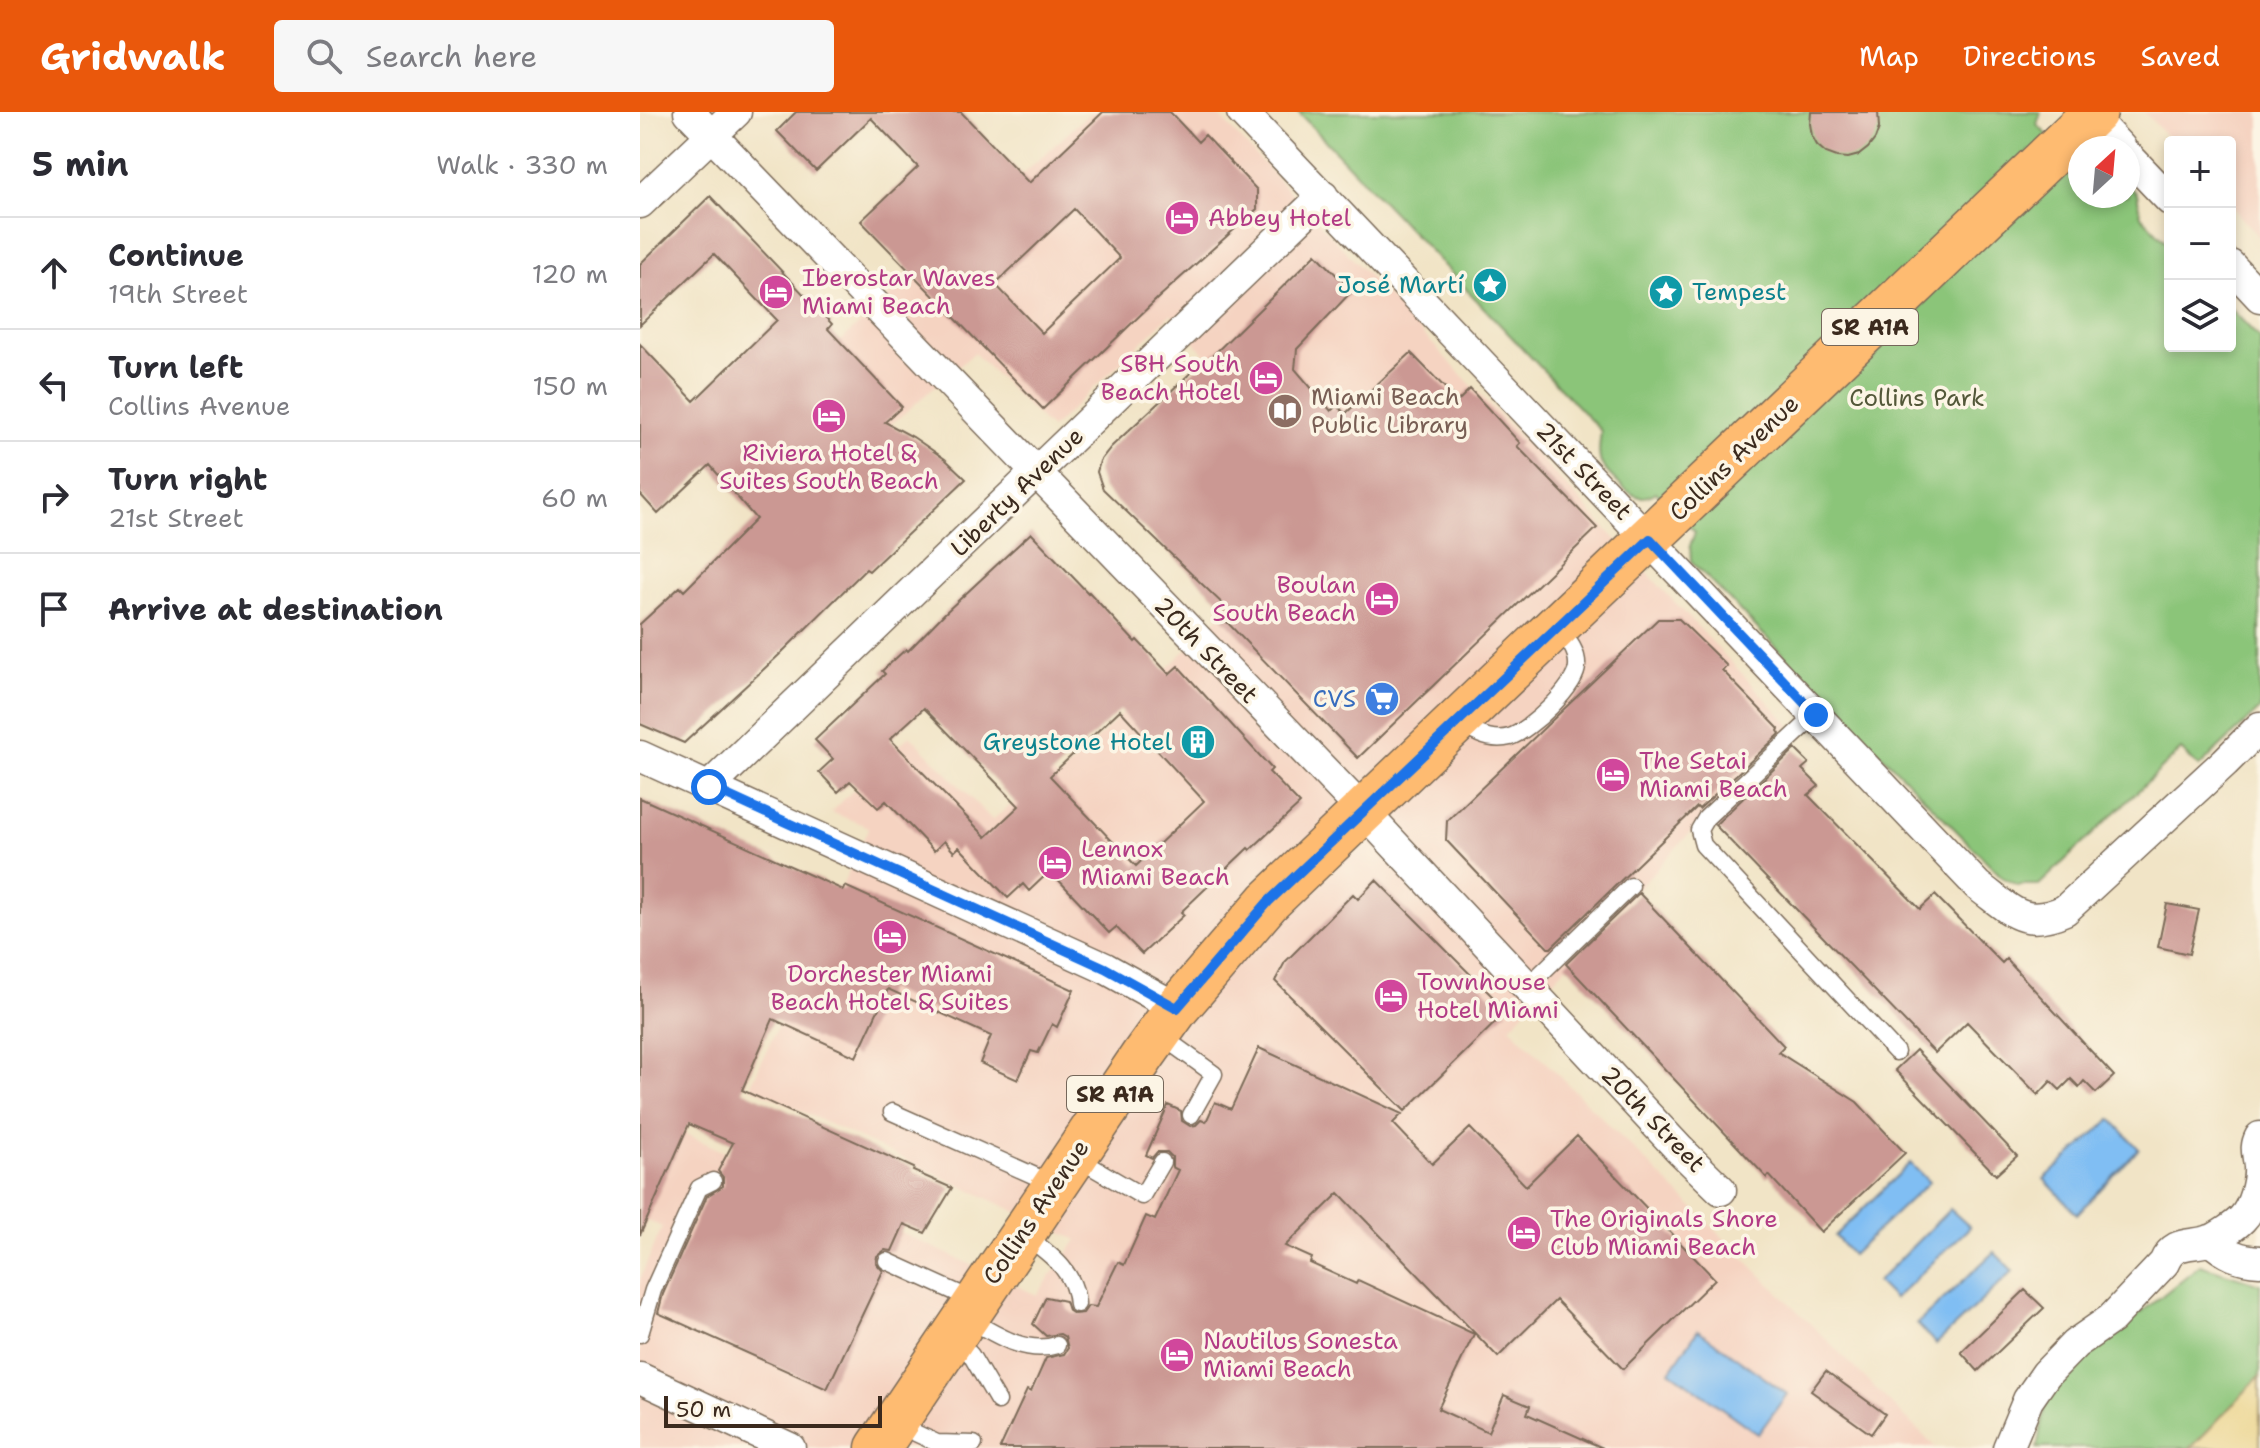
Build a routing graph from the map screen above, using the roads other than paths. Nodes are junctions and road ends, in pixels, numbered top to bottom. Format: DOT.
graph roads {
  1 [pos="689,112"];
  2 [pos="736,112"];
  3 [pos="1242,112"];
  4 [pos="2091,113"];
  5 [pos="711,135"];
  6 [pos="2111,136"];
  7 [pos="2140,169"];
  8 [pos="2164,194"];
  9 [pos="1323,196"];
  10 [pos="640,203"];
  11 [pos="2236,271"];
  12 [pos="2260,297"];
  13 [pos="1036,474"];
  14 [pos="1650,539"];
  15 [pos="1816,715"];
  16 [pos="2260,727"];
  17 [pos="640,756"];
  18 [pos="709,787"];
  19 [pos="1363,811"];
  20 [pos="1631,886"];
  21 [pos="1527,987"];
  22 [pos="1168,1021"];
  23 [pos="1896,1052"];
  24 [pos="892,1112"];
  25 [pos="1191,1115"];
  26 [pos="2258,1143"];
  27 [pos="1162,1162"];
  28 [pos="1064,1170"];
  29 [pos="713,1181"];
  30 [pos="1721,1190"];
  31 [pos="1022,1233"];
  32 [pos="2210,1240"];
  33 [pos="887,1261"];
  34 [pos="2260,1261"];
  35 [pos="1077,1304"];
  36 [pos="965,1318"];
  37 [pos="640,1334"];
  38 [pos="1057,1345"];
  39 [pos="640,1378"];
  40 [pos="998,1401"];
  41 [pos="887,1436"];
  42 [pos="974,1444"];
  43 [pos="790,1448"];
  44 [pos="2008,1448"];
  1 -- 5 [label="street, 20th Street"];
  2 -- 5 [label="street"];
  3 -- 9 [label="street, 21st Street"];
  4 -- 6 [label="street"];
  4 -- 14 [label="main road, Collins Avenue / SR A1A"];
  5 -- 10 [label="street"];
  5 -- 13 [label="street, 20th Street"];
  7 -- 8 [label="street"];
  9 -- 13 [label="street, Liberty Avenue"];
  9 -- 14 [label="street, 21st Street"];
  11 -- 12 [label="street"];
  13 -- 18 [label="street, Liberty Avenue"];
  13 -- 19 [label="street, 20th Street"];
  14 -- 15 [label="street, 21st Street"];
  14 -- 19 [label="main road, Collins Avenue / SR A1A"];
  15 -- 16 [label="street, 21st Street"];
  15 -- 23 [label="lane"];
  17 -- 18 [label="street"];
  18 -- 22 [label="street"];
  19 -- 21 [label="street, 20th Street"];
  19 -- 22 [label="main road, Collins Avenue / SR A1A"];
  20 -- 21 [label="lane"];
  21 -- 30 [label="street, 20th Street"];
  22 -- 25 [label="lane"];
  22 -- 28 [label="main road, Collins Avenue / SR A1A"];
  24 -- 28 [label="lane"];
  26 -- 32 [label="street"];
  27 -- 28 [label="lane"];
  28 -- 31 [label="main road, Collins Avenue / SR A1A"];
  29 -- 37 [label="lane"];
  31 -- 35 [label="lane"];
  31 -- 36 [label="main road, Collins Avenue / SR A1A"];
  32 -- 34 [label="street"];
  32 -- 44 [label="street"];
  33 -- 36 [label="lane"];
  36 -- 38 [label="lane"];
  36 -- 40 [label="lane"];
  36 -- 41 [label="main road, Collins Avenue / SR A1A"];
  39 -- 43 [label="street"];
  41 -- 42 [label="lane"];
}
